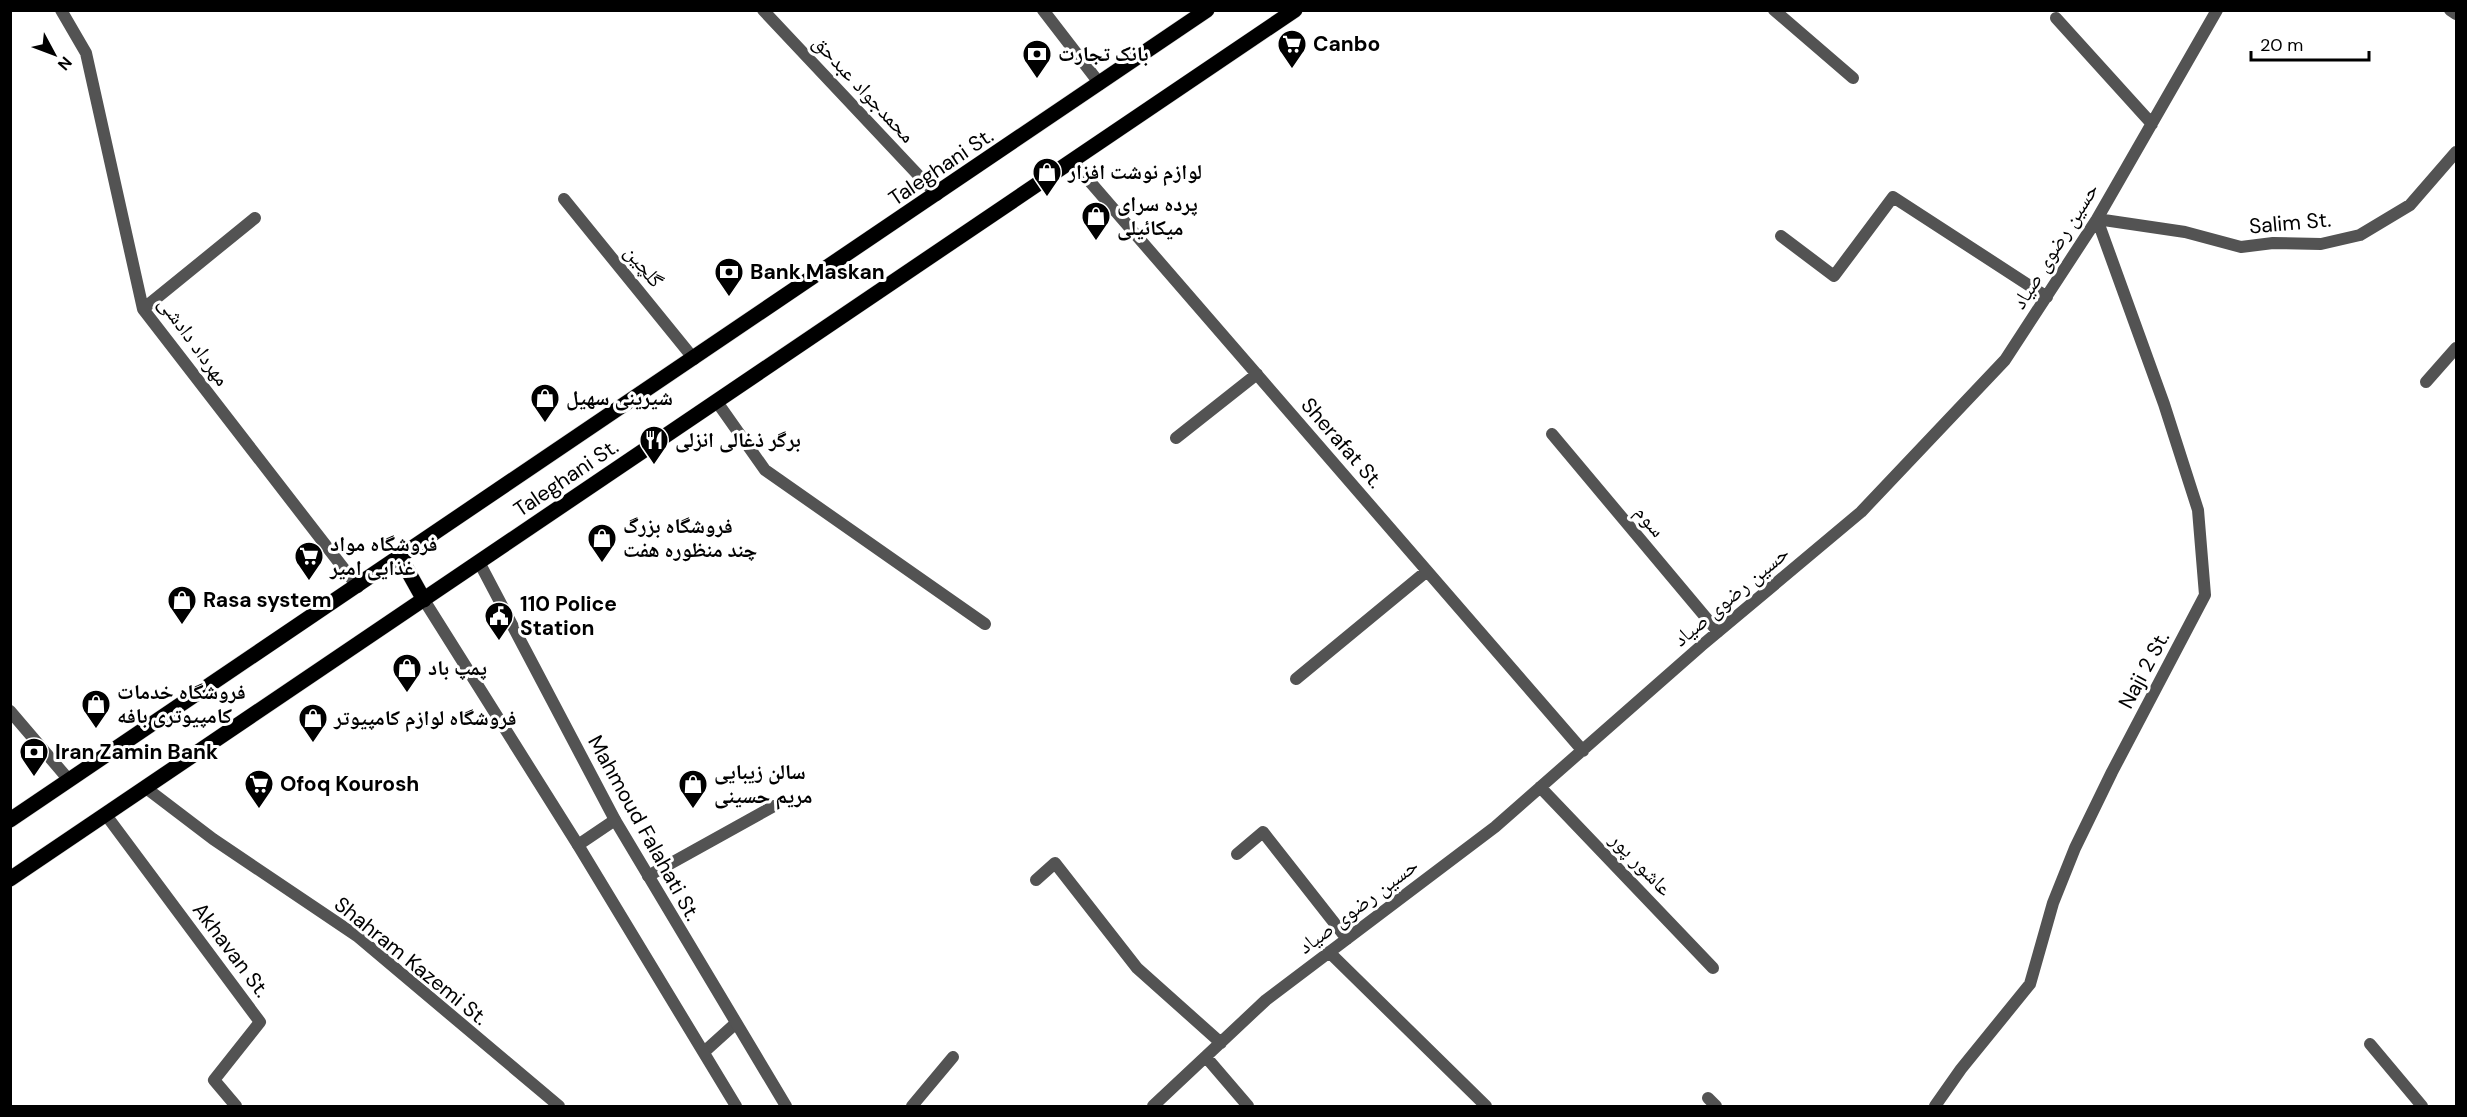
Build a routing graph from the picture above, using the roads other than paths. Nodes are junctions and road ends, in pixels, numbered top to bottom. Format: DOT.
graph roads {
  1 [pos="61,10"];
  2 [pos="763,10"];
  3 [pos="1043,10"];
  4 [pos="1207,10"];
  5 [pos="1295,10"];
  6 [pos="1774,10"];
  7 [pos="2217,10"];
  8 [pos="2450,10"];
  9 [pos="2457,14"];
  10 [pos="2056,18"];
  11 [pos="1853,78"];
  12 [pos="1100,84"];
  13 [pos="2152,124"];
  14 [pos="2457,152"];
  15 [pos="1072,161"];
  16 [pos="937,195"];
  17 [pos="564,198"];
  18 [pos="255,219"];
  19 [pos="2097,219"];
  20 [pos="1781,236"];
  21 [pos="2047,297"];
  22 [pos="143,309"];
  23 [pos="2457,348"];
  24 [pos="694,359"];
  25 [pos="1257,374"];
  26 [pos="2426,382"];
  27 [pos="717,402"];
  28 [pos="1552,434"];
  29 [pos="1176,438"];
  30 [pos="399,557"];
  31 [pos="479,562"];
  32 [pos="1427,571"];
  33 [pos="358,587"];
  34 [pos="424,600"];
  35 [pos="985,624"];
  36 [pos="1718,632"];
  37 [pos="1296,680"];
  38 [pos="10,711"];
  39 [pos="1582,751"];
  40 [pos="69,780"];
  41 [pos="1540,787"];
  42 [pos="146,788"];
  43 [pos="774,806"];
  44 [pos="106,815"];
  45 [pos="10,820"];
  46 [pos="615,820"];
  47 [pos="578,845"];
  48 [pos="1238,854"];
  49 [pos="648,876"];
  50 [pos="10,879"];
  51 [pos="1036,880"];
  52 [pos="1347,939"];
  53 [pos="1329,952"];
  54 [pos="1713,968"];
  55 [pos="735,1024"];
  56 [pos="1221,1042"];
  57 [pos="2370,1044"];
  58 [pos="704,1052"];
  59 [pos="953,1057"];
  60 [pos="1206,1057"];
  61 [pos="1486,1106"];
  62 [pos="236,1107"];
  63 [pos="559,1107"];
  64 [pos="736,1107"];
  65 [pos="786,1107"];
  66 [pos="912,1107"];
  67 [pos="1153,1107"];
  68 [pos="1248,1107"];
  69 [pos="1935,1107"];
  70 [pos="2422,1107"];
  1 -- 22 [label="street, مهرداد دادشی"];
  2 -- 16 [label="street, محمدجواد عبدحق"];
  3 -- 12 [label="street"];
  4 -- 12 [label="main road, Taleghani St."];
  5 -- 15 [label="main road, Taleghani St."];
  6 -- 11 [label="street"];
  7 -- 13 [label="street, حسین رضوی صیاد"];
  8 -- 9 [label="street"];
  10 -- 13 [label="street"];
  12 -- 16 [label="main road, Taleghani St."];
  13 -- 19 [label="street, حسین رضوی صیاد"];
  14 -- 19 [label="street, Salim St."];
  15 -- 25 [label="street, Sherafat St."];
  15 -- 27 [label="main road, Taleghani St."];
  16 -- 24 [label="main road, Taleghani St."];
  17 -- 24 [label="street, گلچین"];
  18 -- 22 [label="street"];
  19 -- 21 [label="street, حسین رضوی صیاد"];
  19 -- 69 [label="street, Naji 2 St."];
  20 -- 21 [label="street"];
  21 -- 36 [label="street, حسین رضوی صیاد"];
  22 -- 33 [label="street, مهرداد دادشی"];
  23 -- 26 [label="street"];
  24 -- 30 [label="main road, Taleghani St."];
  25 -- 29 [label="street"];
  25 -- 32 [label="street, Sherafat St."];
  27 -- 31 [label="main road, Taleghani St."];
  27 -- 35 [label="street"];
  28 -- 36 [label="street, سوم"];
  30 -- 33 [label="main road, Taleghani St."];
  30 -- 34 [label="main road"];
  31 -- 34 [label="main road, Taleghani St."];
  31 -- 46 [label="street, Mahmoud Falahati St."];
  32 -- 37 [label="street"];
  32 -- 39 [label="street, Sherafat St."];
  33 -- 40 [label="main road, Taleghani St."];
  34 -- 42 [label="main road, Taleghani St."];
  34 -- 47 [label="street"];
  36 -- 39 [label="street, حسین رضوی صیاد"];
  38 -- 40 [label="street"];
  39 -- 41 [label="street, حسین رضوی صیاد"];
  40 -- 45 [label="main road, Taleghani St."];
  41 -- 52 [label="street, حسین رضوی صیاد"];
  41 -- 54 [label="street, عاشور پور"];
  42 -- 44 [label="main road, Taleghani St."];
  42 -- 63 [label="street, Shahram Kazemi St."];
  43 -- 49 [label="street"];
  44 -- 50 [label="main road, Taleghani St."];
  44 -- 62 [label="street, Akhavan St."];
  46 -- 47 [label="street"];
  46 -- 49 [label="street, Mahmoud Falahati St."];
  47 -- 58 [label="street"];
  48 -- 52 [label="street"];
  49 -- 55 [label="street, Mahmoud Falahati St."];
  51 -- 56 [label="street"];
  52 -- 53 [label="street, حسین رضوی صیاد"];
  53 -- 56 [label="street, حسین رضوی صیاد"];
  53 -- 61 [label="street"];
  55 -- 58 [label="street"];
  55 -- 65 [label="street, Mahmoud Falahati St."];
  56 -- 60 [label="street, حسین رضوی صیاد"];
  57 -- 70 [label="street"];
  58 -- 64 [label="street"];
  59 -- 66 [label="street"];
  60 -- 67 [label="street, حسین رضوی صیاد"];
  60 -- 68 [label="street"];
}
